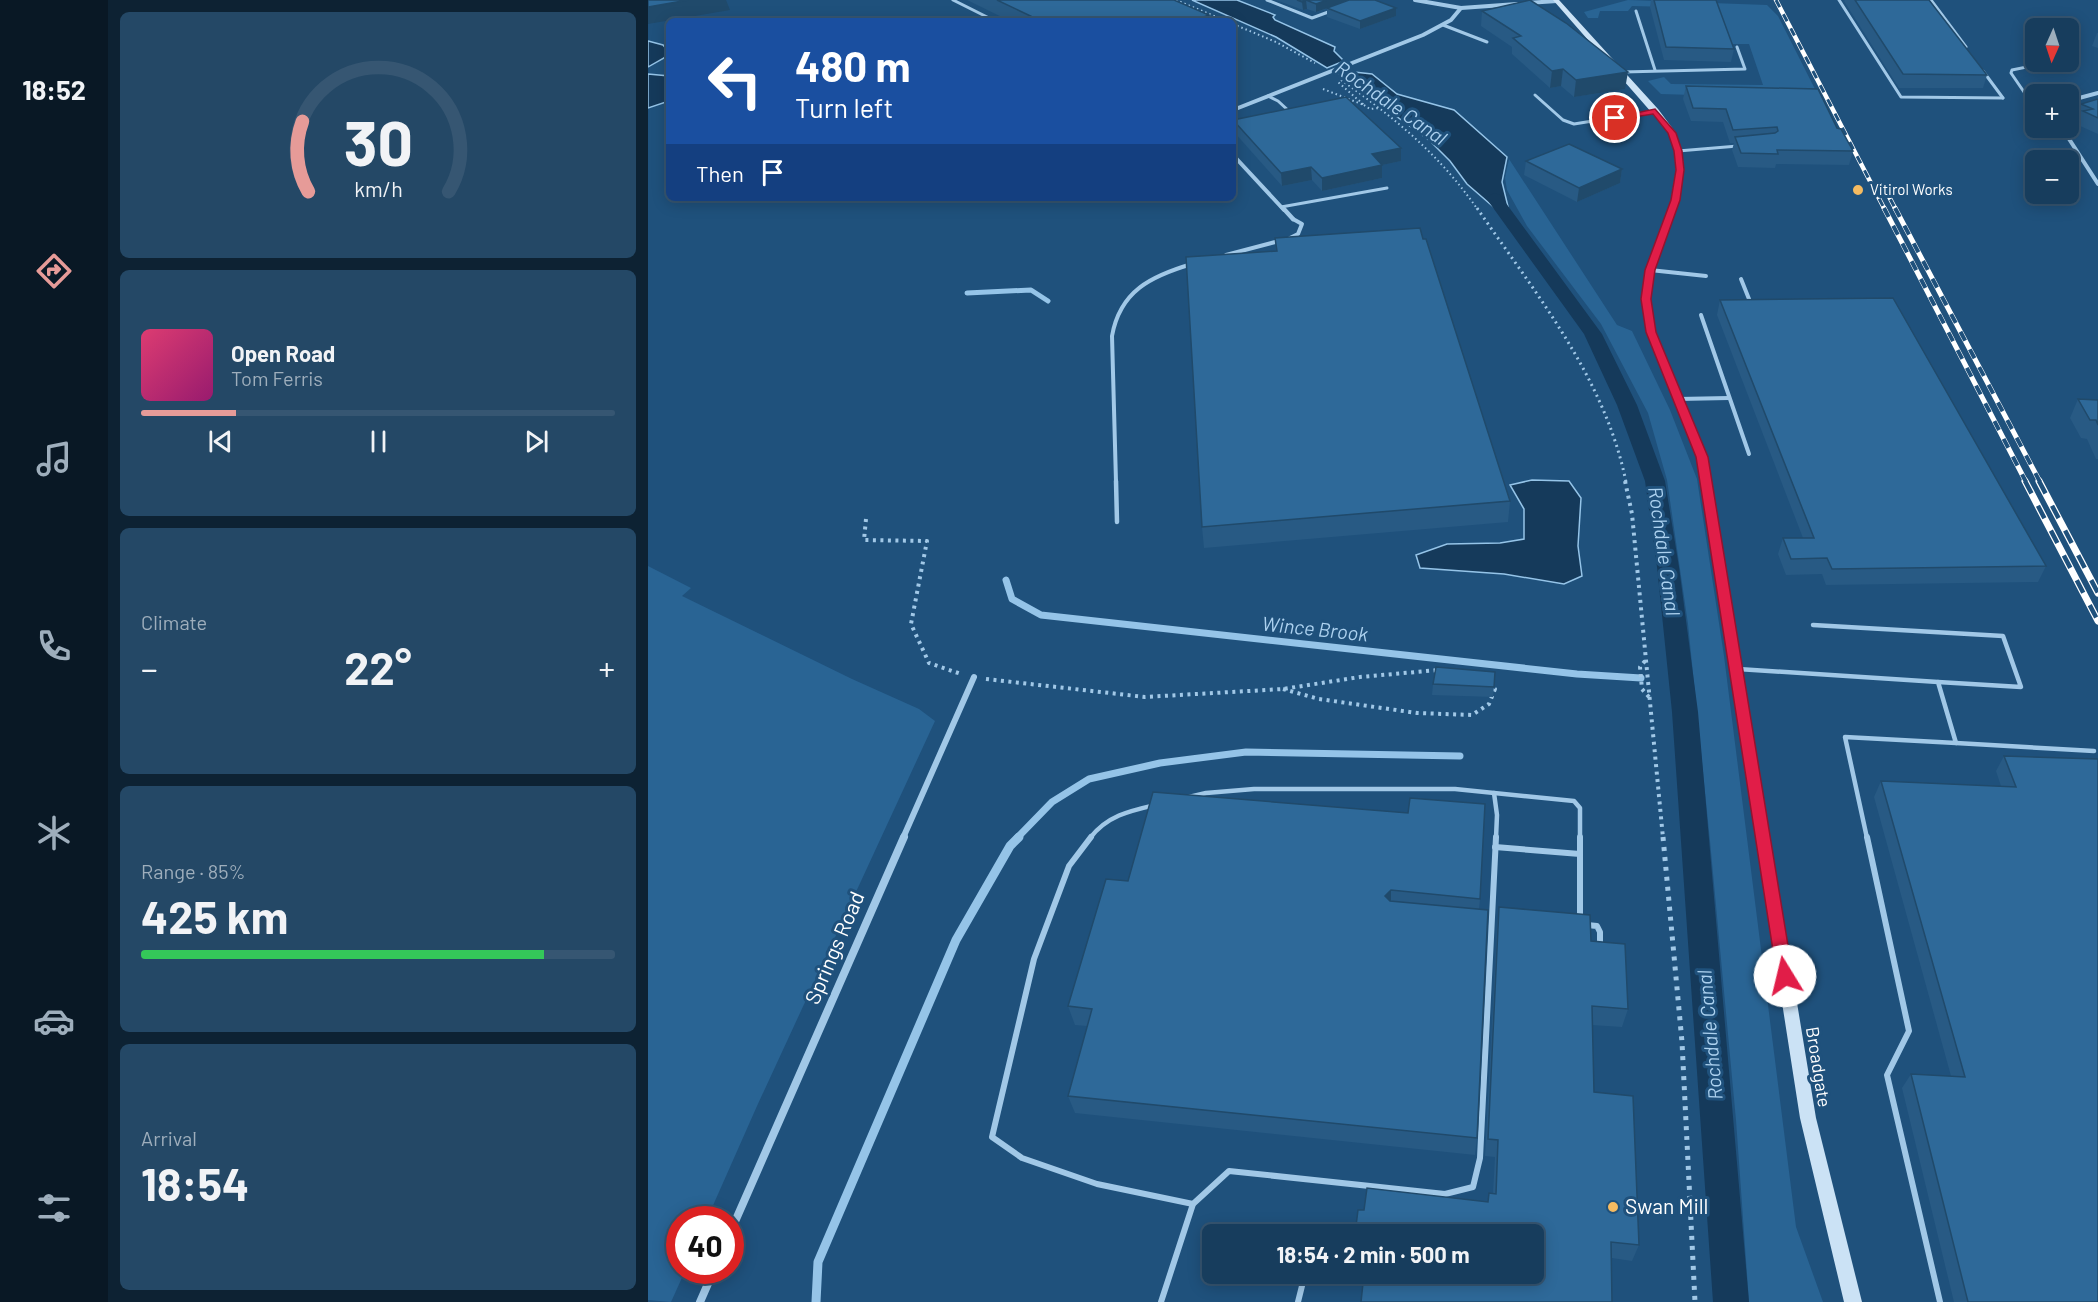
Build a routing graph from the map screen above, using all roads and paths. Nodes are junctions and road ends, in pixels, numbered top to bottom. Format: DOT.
graph roads {
  1 [pos="953,0"];
  2 [pos="1176,0"];
  3 [pos="1267,0"];
  4 [pos="1415,0"];
  5 [pos="1839,0"];
  6 [pos="1930,0"];
  7 [pos="1556,1"];
  8 [pos="1461,8"];
  9 [pos="1332,11"];
  10 [pos="1636,11"];
  11 [pos="989,18"];
  12 [pos="1219,18"];
  13 [pos="1236,25"];
  14 [pos="1443,25"];
  15 [pos="1487,42"];
  16 [pos="1737,47"];
  17 [pos="1970,52"];
  18 [pos="1318,66"];
  19 [pos="2025,67"];
  20 [pos="1655,70"];
  21 [pos="1983,70"];
  22 [pos="1620,72"];
  23 [pos="1302,83"];
  24 [pos="2025,91"];
  25 [pos="2098,93"];
  26 [pos="1535,95"];
  27 [pos="1268,96"];
  28 [pos="2079,98"];
  29 [pos="1364,105"];
  30 [pos="1380,108"];
  31 [pos="1236,109"];
  32 [pos="1655,111"];
  33 [pos="1291,113"];
  34 [pos="2068,138"];
  35 [pos="1748,145"];
  36 [pos="1678,151"];
  37 [pos="1236,158"];
  38 [pos="2098,184"];
  39 [pos="1387,188"];
  40 [pos="1281,207"];
  41 [pos="1293,219"];
  42 [pos="1225,255"];
  43 [pos="1193,263"];
  44 [pos="1650,270"];
  45 [pos="1706,276"];
  46 [pos="1741,279"];
  47 [pos="1754,312"];
  48 [pos="1701,315"];
  49 [pos="1729,398"];
  50 [pos="1678,399"];
  51 [pos="1749,454"];
  52 [pos="866,519"];
  53 [pos="1118,522"];
  54 [pos="1813,625"];
  55 [pos="1646,660"];
  56 [pos="1736,669"];
  57 [pos="1447,671"];
  58 [pos="974,677"];
  59 [pos="1938,682"];
  60 [pos="1486,684"];
  61 [pos="1283,689"];
  62 [pos="1649,698"];
  63 [pos="1956,743"];
  64 [pos="2094,751"];
  65 [pos="1494,793"];
  66 [pos="1183,798"];
  67 [pos="1162,803"];
  68 [pos="1496,847"];
  69 [pos="1580,854"];
  70 [pos="1491,916"];
  71 [pos="1503,917"];
  72 [pos="1569,922"];
  73 [pos="1580,923"];
  74 [pos="1480,924"];
  75 [pos="1491,925"];
  76 [pos="1601,951"];
  77 [pos="1193,1204"];
  78 [pos="742,1206"];
  79 [pos="708,1284"];
  80 [pos="1302,1284"];
  81 [pos="700,1302"];
  82 [pos="1161,1302"];
  83 [pos="1298,1302"];
  84 [pos="1695,1302"];
  85 [pos="1853,1302"];
  86 [pos="1940,1302"];
  1 -- 11 [label="lane"];
  2 -- 12 [label="path"];
  3 -- 9 [label="lane"];
  4 -- 8 [label="street"];
  5 -- 21 [label="lane"];
  6 -- 17 [label="lane"];
  7 -- 8 [label="street"];
  7 -- 22 [label="street, Broadgate"];
  8 -- 14 [label="street"];
  10 -- 20 [label="lane"];
  13 -- 18 [label="path"];
  14 -- 15 [label="lane"];
  14 -- 23 [label="street"];
  16 -- 20 [label="lane"];
  19 -- 24 [label="lane"];
  20 -- 22 [label="lane"];
  22 -- 32 [label="street, Broadgate"];
  23 -- 27 [label="street"];
  23 -- 29 [label="path"];
  25 -- 28 [label="street"];
  26 -- 32 [label="lane"];
  27 -- 31 [label="street"];
  27 -- 33 [label="lane"];
  29 -- 30 [label="path"];
  29 -- 30 [label="path"];
  30 -- 55 [label="path"];
  32 -- 36 [label="street, Broadgate"];
  34 -- 38 [label="street"];
  35 -- 36 [label="lane"];
  36 -- 44 [label="street, Broadgate"];
  37 -- 40 [label="street"];
  39 -- 40 [label="lane"];
  40 -- 41 [label="street"];
  41 -- 42 [label="lane"];
  43 -- 53 [label="lane"];
  44 -- 45 [label="lane"];
  44 -- 50 [label="street, Broadgate"];
  46 -- 47 [label="lane"];
  48 -- 49 [label="lane"];
  49 -- 50 [label="lane"];
  49 -- 51 [label="lane"];
  50 -- 56 [label="street, Broadgate"];
  52 -- 58 [label="path"];
  54 -- 59 [label="lane"];
  55 -- 62 [label="path"];
  55 -- 62 [label="path"];
  56 -- 59 [label="lane"];
  56 -- 85 [label="street, Broadgate"];
  57 -- 61 [label="path"];
  58 -- 61 [label="path"];
  58 -- 78 [label="street, Springs Road"];
  59 -- 63 [label="lane"];
  60 -- 61 [label="path"];
  62 -- 84 [label="path"];
  63 -- 64 [label="lane"];
  63 -- 86 [label="lane"];
  65 -- 66 [label="lane"];
  65 -- 68 [label="lane"];
  65 -- 69 [label="lane"];
  67 -- 77 [label="lane"];
  68 -- 69 [label="lane"];
  68 -- 70 [label="lane"];
  69 -- 73 [label="lane"];
  70 -- 71 [label="lane"];
  70 -- 75 [label="lane"];
  72 -- 73 [label="lane"];
  73 -- 76 [label="lane"];
  74 -- 75 [label="lane"];
  75 -- 77 [label="lane"];
  77 -- 82 [label="lane"];
  79 -- 81 [label="street"];
  80 -- 83 [label="lane"];
}
